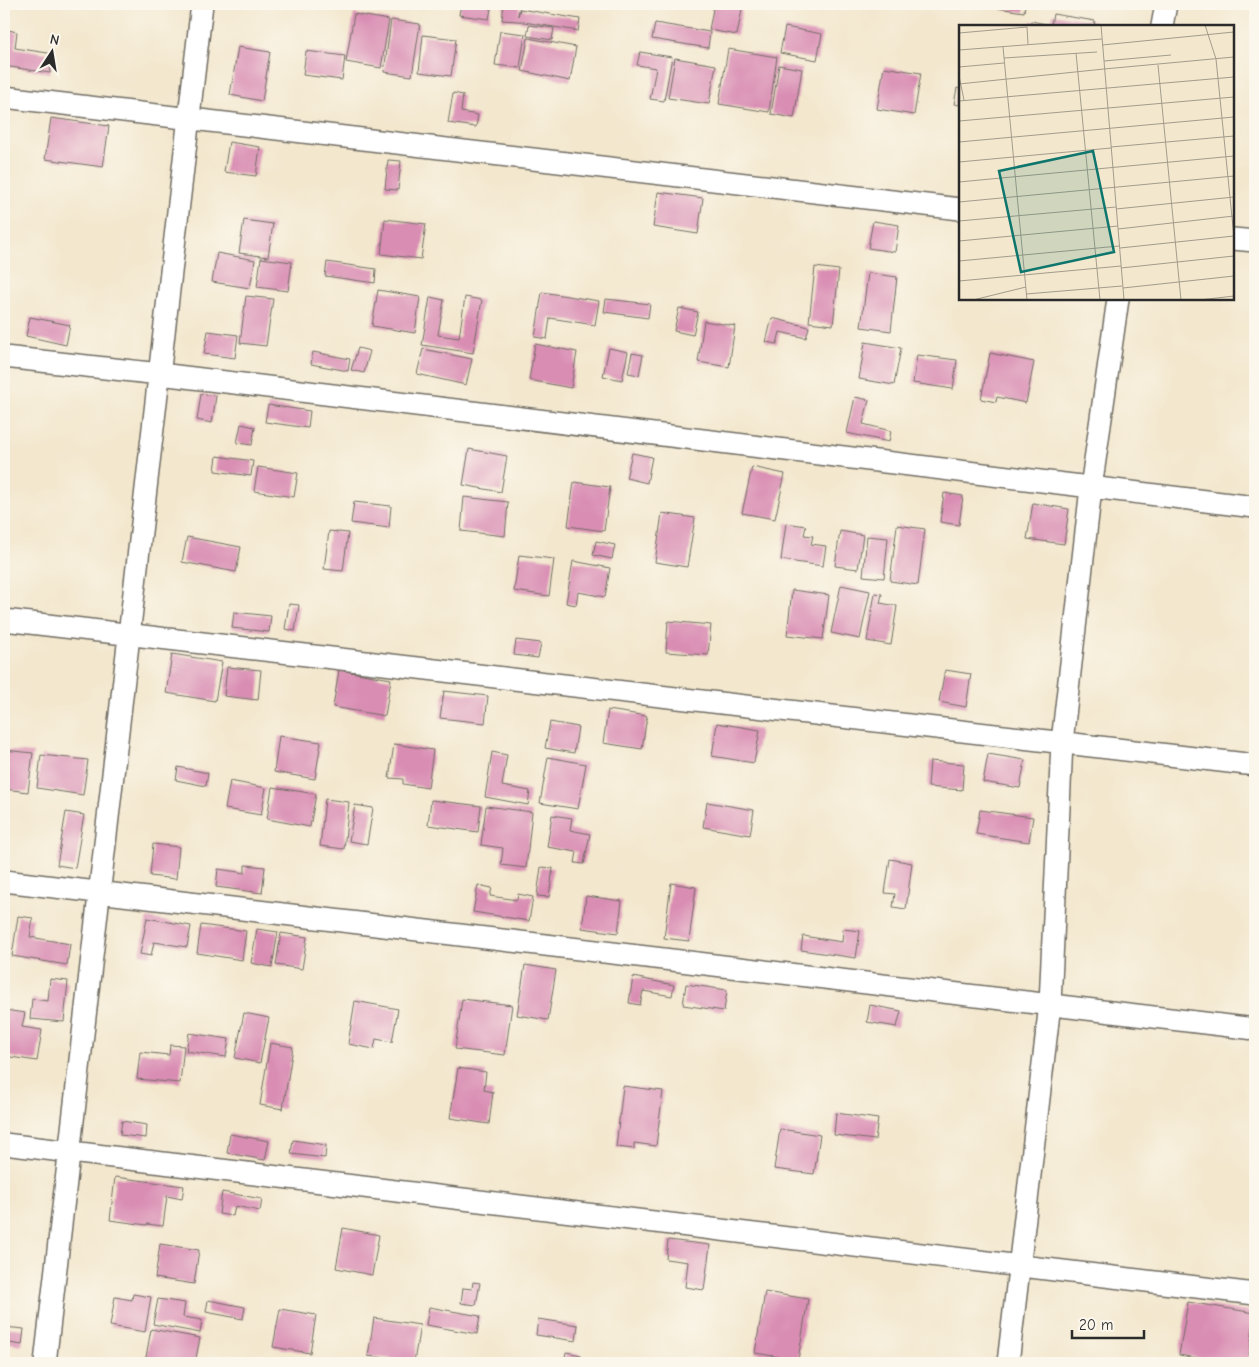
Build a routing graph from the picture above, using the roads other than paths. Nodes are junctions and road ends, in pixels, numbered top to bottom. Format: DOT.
graph roads {
  1 [pos="202,4"];
  2 [pos="1166,4"];
  3 [pos="1162,25"];
  4 [pos="4,97"];
  5 [pos="189,119"];
  6 [pos="959,209"];
  7 [pos="1234,239"];
  8 [pos="1255,241"];
  9 [pos="1118,300"];
  10 [pos="4,357"];
  11 [pos="160,374"];
  12 [pos="1091,488"];
  13 [pos="1255,507"];
  14 [pos="4,620"];
  15 [pos="130,635"];
  16 [pos="1062,742"];
  17 [pos="1255,765"];
  18 [pos="4,881"];
  19 [pos="100,892"];
  20 [pos="1050,1004"];
  21 [pos="1255,1028"];
  22 [pos="4,1144"];
  23 [pos="70,1152"];
  24 [pos="1019,1266"];
  25 [pos="1255,1294"];
  26 [pos="45,1363"];
  27 [pos="1008,1363"];
  1 -- 5 [label="street"];
  2 -- 3 [label="street"];
  4 -- 5 [label="street"];
  5 -- 6 [label="street"];
  5 -- 11 [label="street"];
  7 -- 8 [label="street"];
  9 -- 12 [label="street"];
  10 -- 11 [label="street"];
  11 -- 12 [label="street"];
  11 -- 15 [label="street"];
  12 -- 13 [label="street"];
  12 -- 16 [label="street"];
  14 -- 15 [label="street"];
  15 -- 16 [label="street"];
  15 -- 19 [label="street"];
  16 -- 17 [label="street"];
  16 -- 20 [label="street"];
  18 -- 19 [label="street"];
  19 -- 20 [label="street"];
  19 -- 23 [label="street"];
  20 -- 21 [label="street"];
  20 -- 24 [label="street"];
  22 -- 23 [label="street"];
  23 -- 24 [label="street"];
  23 -- 26 [label="street"];
  24 -- 25 [label="street"];
  24 -- 27 [label="street"];
}
